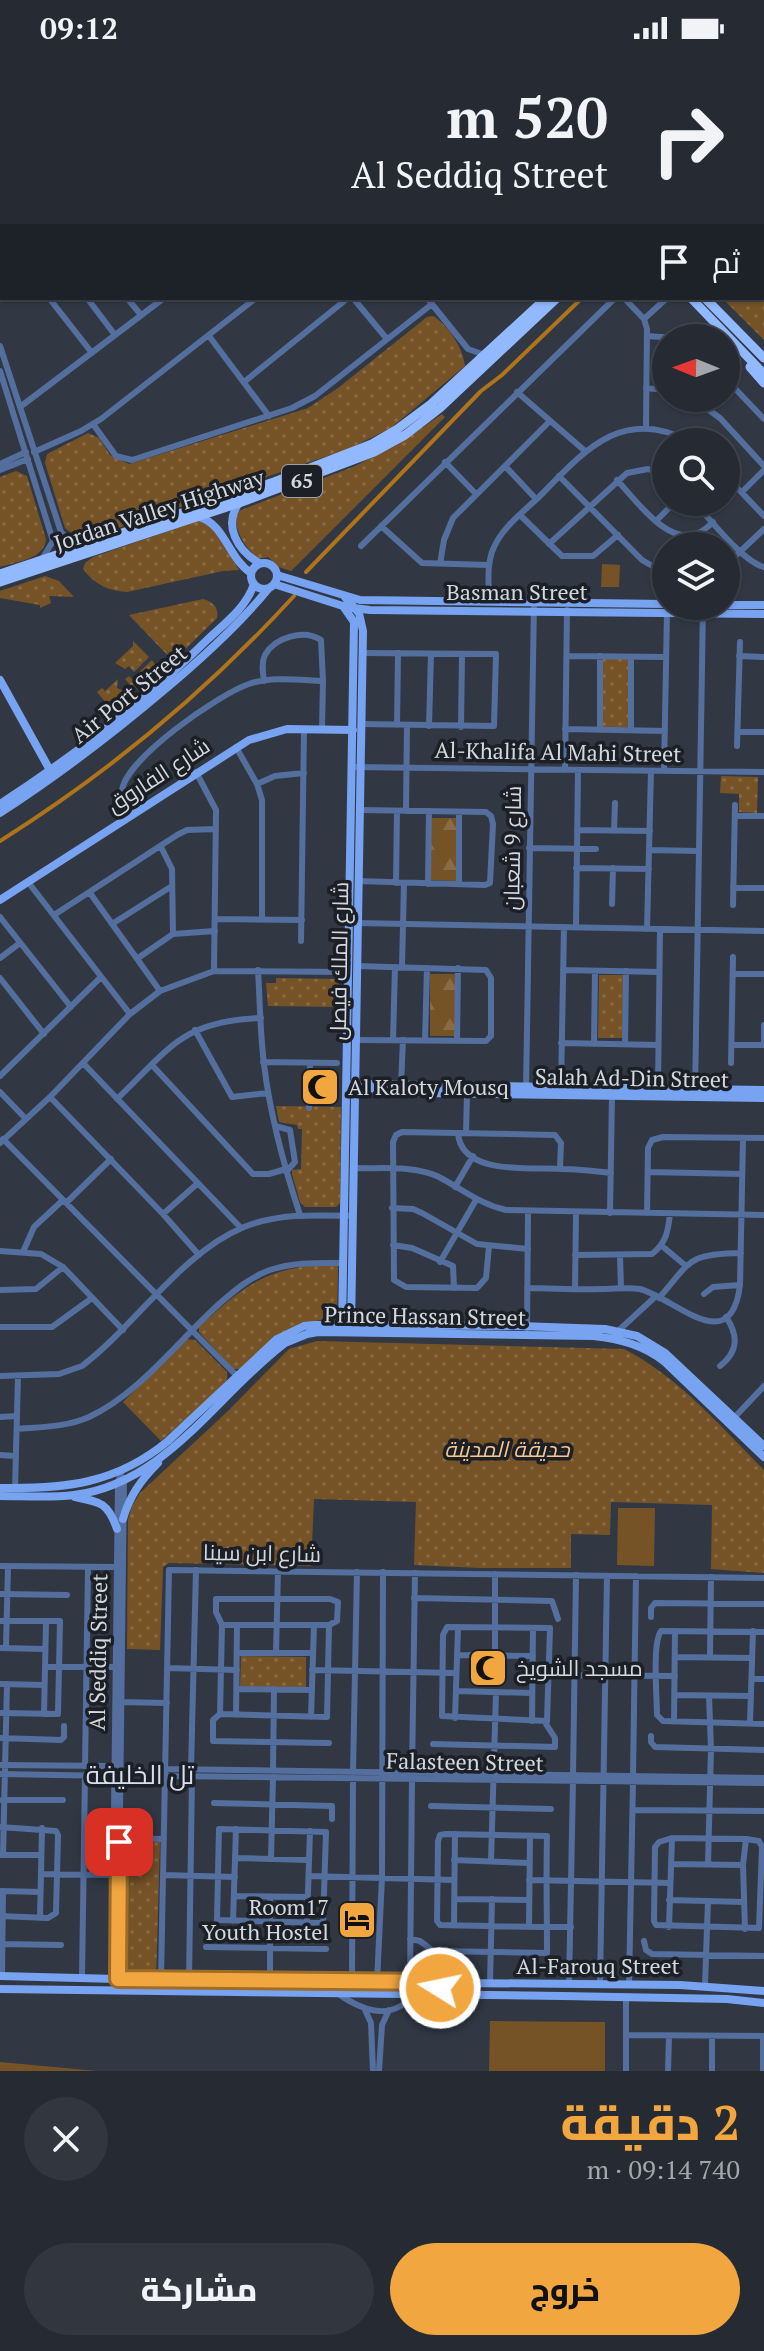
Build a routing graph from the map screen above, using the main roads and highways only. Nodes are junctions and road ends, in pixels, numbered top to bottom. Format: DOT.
graph roads {
  1 [pos="544,300"];
  2 [pos="555,300"];
  3 [pos="693,300"];
  4 [pos="707,300"];
  5 [pos="741,350"];
  6 [pos="764,358"];
  7 [pos="764,374"];
  8 [pos="764,383"];
  9 [pos="351,458"];
  10 [pos="239,503"];
  11 [pos="198,517"];
  12 [pos="66,555"];
  13 [pos="259,563"];
  14 [pos="251,573"];
  15 [pos="0,574"];
  16 [pos="0,582"];
  17 [pos="273,582"];
  18 [pos="254,584"];
  19 [pos="344,601"];
  20 [pos="740,605"];
  21 [pos="764,605"];
  22 [pos="534,606"];
  23 [pos="357,608"];
  24 [pos="652,608"];
  25 [pos="652,608"];
  26 [pos="740,612"];
  27 [pos="764,614"];
  28 [pos="358,631"];
  29 [pos="0,680"];
  30 [pos="353,730"];
  31 [pos="40,751"];
  32 [pos="64,759"];
  33 [pos="356,767"];
  34 [pos="52,773"];
  35 [pos="37,779"];
  36 [pos="0,804"];
  37 [pos="0,813"];
  38 [pos="0,900"];
  39 [pos="354,923"];
  40 [pos="353,969"];
  41 [pos="351,1088"];
  42 [pos="526,1090"];
  43 [pos="764,1090"];
  44 [pos="372,1092"];
  45 [pos="695,1093"];
  46 [pos="764,1098"];
  47 [pos="355,1113"];
  48 [pos="348,1216"];
  49 [pos="347,1304"];
  50 [pos="325,1325"];
  51 [pos="373,1325"];
  52 [pos="347,1328"];
  53 [pos="527,1331"];
  54 [pos="732,1420"];
  55 [pos="764,1446"];
  56 [pos="166,1455"];
  57 [pos="764,1457"];
  58 [pos="120,1476"];
  59 [pos="0,1488"];
  60 [pos="0,1496"];
  61 [pos="70,1496"];
  62 [pos="123,1519"];
  63 [pos="117,1529"];
  64 [pos="1,1976"];
  65 [pos="38,1976"];
  66 [pos="223,1980"];
  67 [pos="440,1982"];
  68 [pos="658,1985"];
  69 [pos="0,1989"];
  70 [pos="38,1989"];
  71 [pos="222,1991"];
  72 [pos="764,1991"];
  73 [pos="440,1995"];
  74 [pos="659,1998"];
  75 [pos="764,2003"];
  1 -- 9 [label="highway, Jordan Valley Highway / 65"];
  2 -- 9 [label="highway, Jordan Valley Highway / 65"];
  3 -- 5 [label="highway"];
  4 -- 6 [label="highway"];
  5 -- 7 [label="highway"];
  5 -- 8 [label="highway"];
  9 -- 10 [label="highway, Jordan Valley Highway / 65"];
  9 -- 12 [label="highway, Jordan Valley Highway / 65"];
  10 -- 11 [label="highway, Jordan Valley Highway / 65"];
  10 -- 13 [label="main road"];
  11 -- 12 [label="highway, Jordan Valley Highway / 65"];
  11 -- 14 [label="main road"];
  12 -- 15 [label="highway, Jordan Valley Highway / 65"];
  12 -- 16 [label="highway, Jordan Valley Highway / 65"];
  13 -- 14 [label="main road"];
  13 -- 17 [label="main road"];
  14 -- 18 [label="main road"];
  17 -- 18 [label="main road"];
  17 -- 19 [label="main road, Basman Street"];
  17 -- 34 [label="main road, Air Port Street"];
  18 -- 32 [label="main road, Air Port Street"];
  19 -- 22 [label="main road, Basman Street"];
  19 -- 23 [label="main road"];
  19 -- 28 [label="main road, شارع الملك فيصل"];
  20 -- 21 [label="main road"];
  22 -- 23 [label="main road, Basman Street"];
  22 -- 24 [label="main road, Basman Street"];
  22 -- 25 [label="main road, Basman Street"];
  23 -- 28 [label="main road, شارع الملك فيصل"];
  26 -- 27 [label="main road, Basman Street"];
  28 -- 30 [label="main road, شارع الملك فيصل"];
  28 -- 33 [label="main road, شارع الملك فيصل"];
  29 -- 31 [label="main road"];
  30 -- 33 [label="main road, شارع الملك فيصل"];
  30 -- 38 [label="main road, شارع الفاروق"];
  31 -- 32 [label="main road"];
  31 -- 34 [label="main road"];
  31 -- 35 [label="main road"];
  32 -- 34 [label="main road, Air Port Street"];
  33 -- 39 [label="main road, شارع الملك فيصل"];
  33 -- 39 [label="main road, شارع الملك فيصل"];
  34 -- 35 [label="main road, Air Port Street"];
  34 -- 37 [label="main road, Air Port Street"];
  35 -- 36 [label="main road, Air Port Street"];
  39 -- 40 [label="main road, شارع الملك فيصل"];
  40 -- 41 [label="main road, شارع الملك فيصل"];
  40 -- 41 [label="main road, شارع الملك فيصل"];
  41 -- 42 [label="main road, Salah Ad-Din Street"];
  41 -- 44 [label="main road, Salah Ad-Din Street"];
  41 -- 47 [label="main road, شارع الملك فيصل"];
  41 -- 48 [label="main road, شارع الملك فيصل"];
  42 -- 44 [label="main road, Salah Ad-Din Street"];
  42 -- 45 [label="main road, Salah Ad-Din Street"];
  42 -- 45 [label="main road, Salah Ad-Din Street"];
  43 -- 45 [label="main road, Salah Ad-Din Street"];
  44 -- 47 [label="main road"];
  45 -- 46 [label="main road, Salah Ad-Din Street"];
  47 -- 48 [label="main road, شارع الملك فيصل"];
  48 -- 49 [label="main road, شارع الملك فيصل"];
  48 -- 49 [label="main road, شارع الملك فيصل"];
  49 -- 50 [label="main road"];
  49 -- 51 [label="main road"];
  49 -- 52 [label="main road, شارع الملك فيصل"];
  50 -- 52 [label="main road, Prince Hassan Street"];
  50 -- 58 [label="main road, Prince Hassan Street"];
  51 -- 52 [label="main road, Prince Hassan Street"];
  51 -- 53 [label="main road, Prince Hassan Street"];
  52 -- 53 [label="main road, Prince Hassan Street"];
  52 -- 56 [label="main road, Prince Hassan Street"];
  53 -- 54 [label="main road, Prince Hassan Street"];
  53 -- 54 [label="main road, Prince Hassan Street"];
  54 -- 55 [label="main road, Prince Hassan Street"];
  54 -- 57 [label="main road, Prince Hassan Street"];
  56 -- 58 [label="main road, Prince Hassan Street"];
  56 -- 62 [label="main road"];
  58 -- 59 [label="main road, Prince Hassan Street"];
  58 -- 61 [label="main road, Prince Hassan Street"];
  60 -- 61 [label="main road, Prince Hassan Street"];
  61 -- 63 [label="main road"];
  64 -- 65 [label="main road, Al-Farouq Street"];
  65 -- 66 [label="main road, Al-Farouq Street"];
  65 -- 70 [label="main road"];
  66 -- 67 [label="main road, Al-Farouq Street"];
  66 -- 71 [label="main road"];
  67 -- 68 [label="main road, Al-Farouq Street"];
  67 -- 73 [label="main road"];
  68 -- 72 [label="main road, Al-Farouq Street"];
  68 -- 74 [label="main road"];
  69 -- 70 [label="main road, Al-Farouq Street"];
  70 -- 71 [label="main road, Al-Farouq Street"];
  71 -- 73 [label="main road, Al-Farouq Street"];
  73 -- 74 [label="main road, Al-Farouq Street"];
  74 -- 75 [label="main road, Al-Farouq Street"];
}
